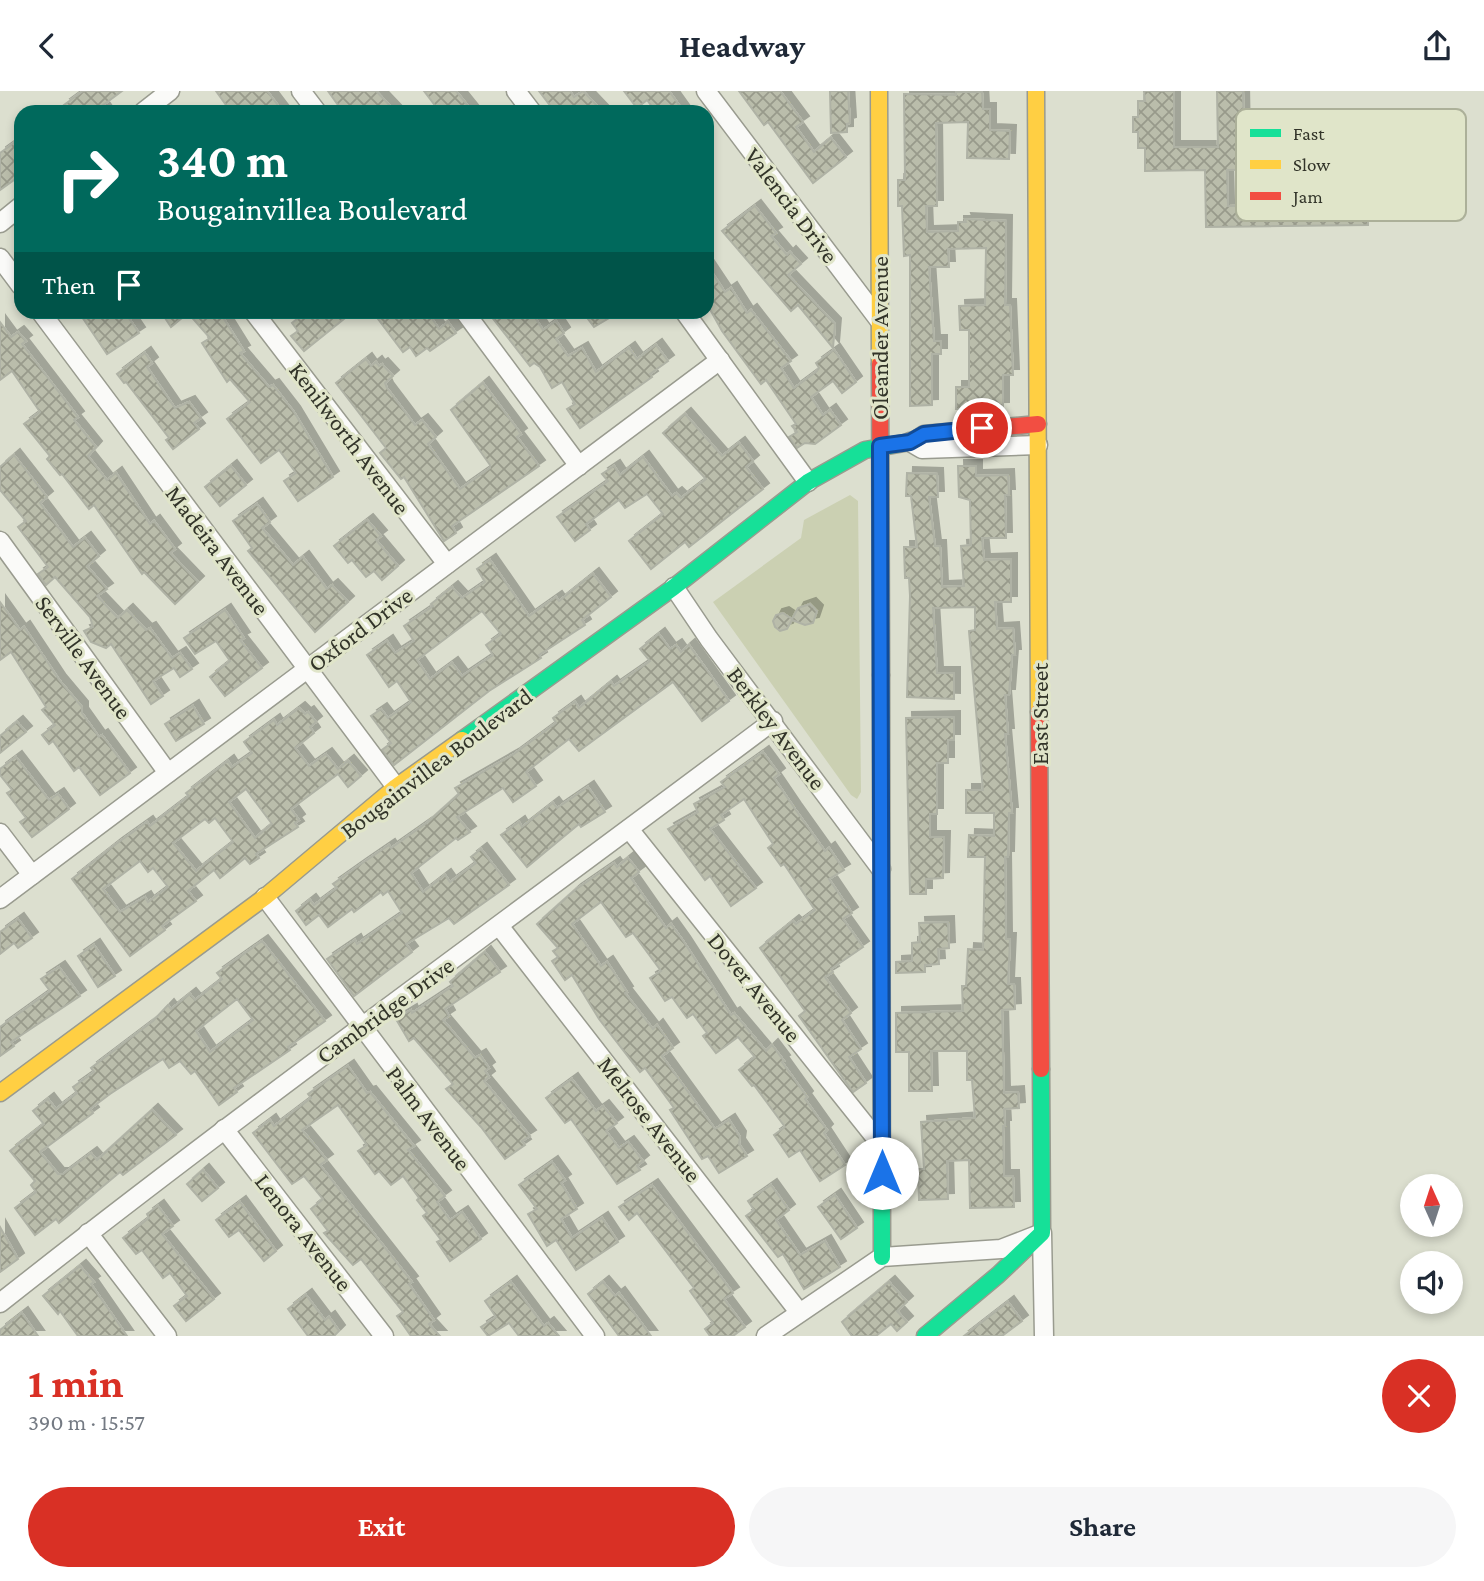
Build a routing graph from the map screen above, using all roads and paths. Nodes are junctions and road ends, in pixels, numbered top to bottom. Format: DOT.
graph roads {
  1 [pos="170,91"];
  2 [pos="301,91"];
  3 [pos="516,91"];
  4 [pos="706,91"];
  5 [pos="878,91"];
  6 [pos="1036,91"];
  7 [pos="152,105"];
  8 [pos="312,105"];
  9 [pos="527,105"];
  10 [pos="14,212"];
  11 [pos="0,223"];
  12 [pos="0,258"];
  13 [pos="14,277"];
  14 [pos="46,319"];
  15 [pos="259,319"];
  16 [pos="470,319"];
  17 [pos="690,319"];
  18 [pos="879,320"];
  19 [pos="720,360"];
  20 [pos="1038,424"];
  21 [pos="910,442"];
  22 [pos="1038,445"];
  23 [pos="880,446"];
  24 [pos="579,466"];
  25 [pos="808,482"];
  26 [pos="0,541"];
  27 [pos="447,564"];
  28 [pos="674,587"];
  29 [pos="307,669"];
  30 [pos="773,721"];
  31 [pos="169,773"];
  32 [pos="396,787"];
  33 [pos="629,829"];
  34 [pos="0,832"];
  35 [pos="881,869"];
  36 [pos="32,875"];
  37 [pos="265,897"];
  38 [pos="0,899"];
  39 [pos="500,927"];
  40 [pos="360,1028"];
  41 [pos="0,1093"];
  42 [pos="224,1129"];
  43 [pos="882,1146"];
  44 [pos="88,1233"];
  45 [pos="1042,1233"];
  46 [pos="882,1257"];
  47 [pos="0,1303"];
  48 [pos="799,1312"];
  49 [pos="167,1336"];
  50 [pos="384,1336"];
  51 [pos="595,1336"];
  52 [pos="766,1336"];
  53 [pos="925,1336"];
  54 [pos="1044,1336"];
  1 -- 7 [label="street"];
  2 -- 8 [label="street"];
  3 -- 9 [label="street"];
  4 -- 18 [label="street, Valencia Drive"];
  5 -- 18 [label="street, Oleander Avenue"];
  6 -- 20 [label="street, East Street"];
  10 -- 11 [label="street"];
  12 -- 13 [label="street"];
  14 -- 29 [label="street, Madeira Avenue"];
  15 -- 27 [label="street, Kenilworth Avenue"];
  16 -- 24 [label="street"];
  17 -- 19 [label="street"];
  18 -- 23 [label="street, Oleander Avenue"];
  19 -- 24 [label="street, Oxford Drive"];
  19 -- 25 [label="street"];
  20 -- 21 [label="street"];
  20 -- 22 [label="street, East Street"];
  21 -- 22 [label="street"];
  21 -- 23 [label="street, Bougainvillea Boulevard"];
  22 -- 45 [label="street, East Street"];
  23 -- 25 [label="street, Bougainvillea Boulevard"];
  23 -- 35 [label="street, Oleander Avenue"];
  24 -- 27 [label="street, Oxford Drive"];
  25 -- 28 [label="street, Bougainvillea Boulevard"];
  26 -- 31 [label="street, Serville Avenue"];
  27 -- 29 [label="street, Oxford Drive"];
  28 -- 30 [label="street, Berkley Avenue"];
  28 -- 32 [label="street, Bougainvillea Boulevard"];
  29 -- 31 [label="street, Oxford Drive"];
  29 -- 32 [label="street, Madeira Avenue"];
  30 -- 33 [label="street, Cambridge Drive"];
  30 -- 35 [label="street, Berkley Avenue"];
  31 -- 36 [label="street, Oxford Drive"];
  32 -- 37 [label="street, Bougainvillea Boulevard"];
  33 -- 39 [label="street, Cambridge Drive"];
  33 -- 43 [label="street, Dover Avenue"];
  34 -- 36 [label="street"];
  35 -- 43 [label="street, Oleander Avenue"];
  36 -- 38 [label="street, Oxford Drive"];
  37 -- 40 [label="street, Palm Avenue"];
  37 -- 41 [label="street, Bougainvillea Boulevard"];
  39 -- 40 [label="street, Cambridge Drive"];
  39 -- 48 [label="street, Melrose Avenue"];
  40 -- 42 [label="street, Cambridge Drive"];
  40 -- 51 [label="street, Palm Avenue"];
  42 -- 44 [label="street, Cambridge Drive"];
  42 -- 50 [label="street, Lenora Avenue"];
  43 -- 46 [label="street, Oleander Avenue"];
  44 -- 47 [label="street, Cambridge Drive"];
  44 -- 49 [label="street"];
  45 -- 46 [label="street"];
  45 -- 53 [label="street"];
  45 -- 54 [label="street, East Street"];
  46 -- 48 [label="street"];
  48 -- 52 [label="street"];
}
